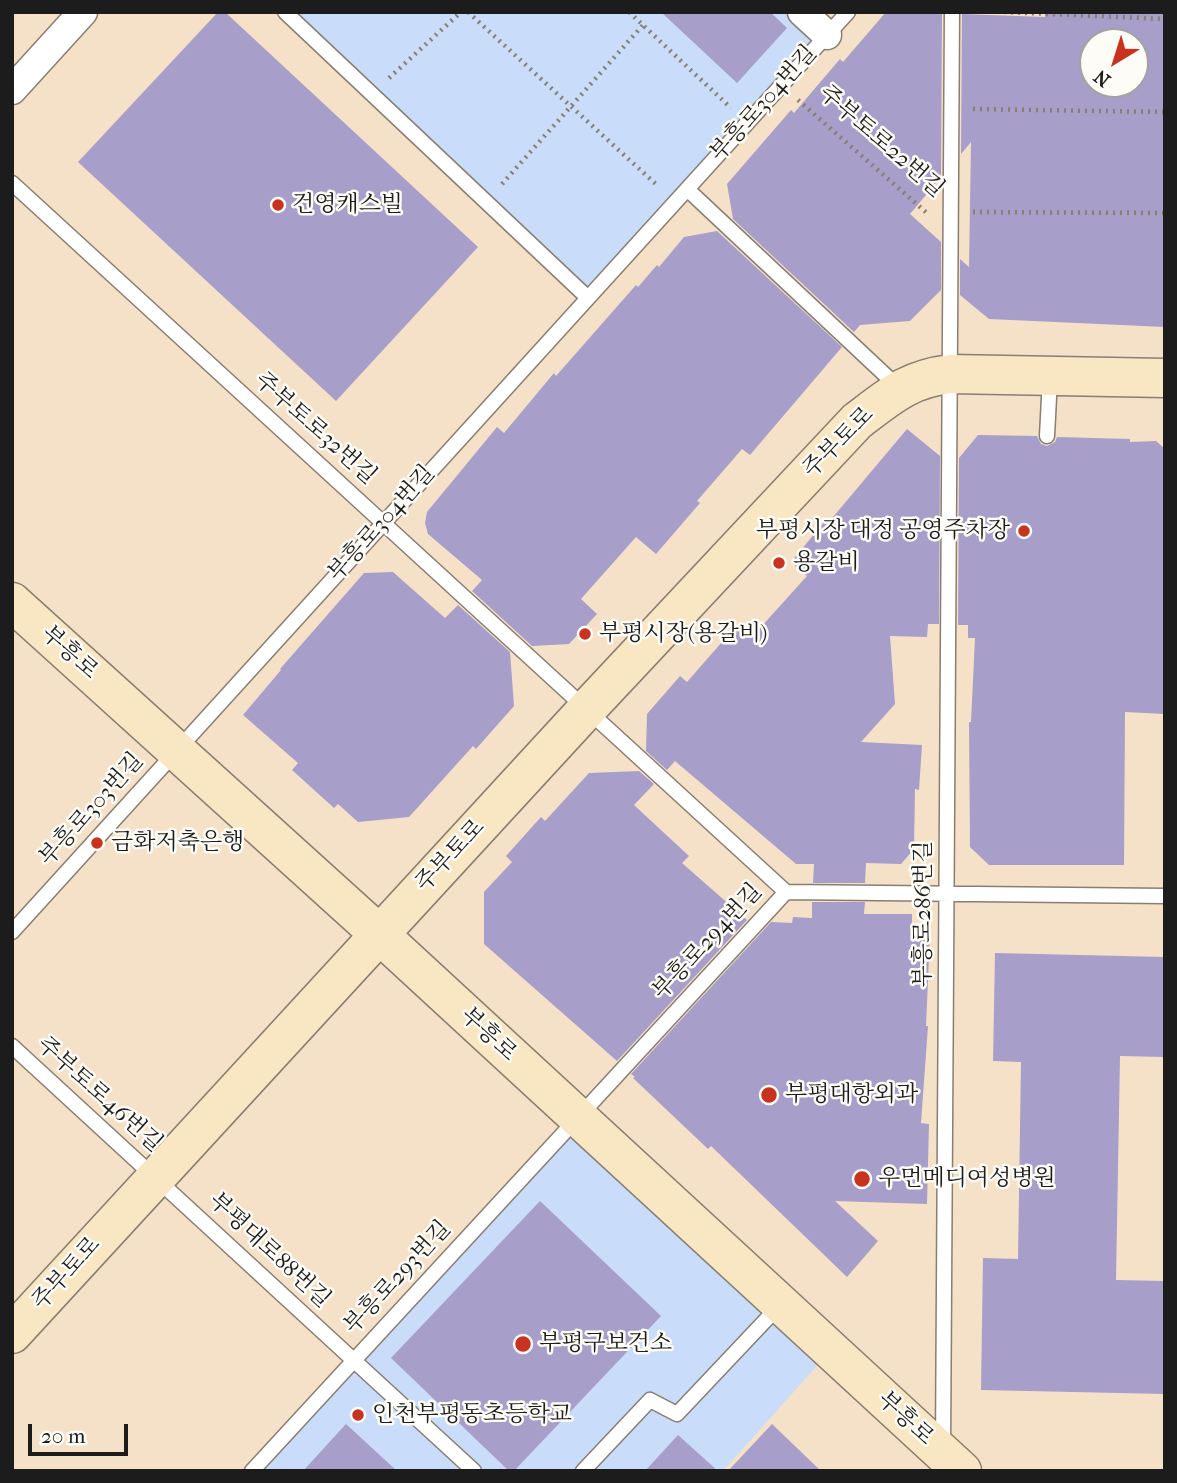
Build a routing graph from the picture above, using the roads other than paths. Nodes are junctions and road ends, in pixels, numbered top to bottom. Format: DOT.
graph roads {
  1 [pos="83,12"];
  2 [pos="285,12"];
  3 [pos="802,12"];
  4 [pos="848,12"];
  5 [pos="952,12"];
  6 [pos="827,35"];
  7 [pos="12,90"];
  8 [pos="12,183"];
  9 [pos="687,189"];
  10 [pos="588,298"];
  11 [pos="950,374"];
  12 [pos="1050,376"];
  13 [pos="1165,378"];
  14 [pos="899,388"];
  15 [pos="1047,436"];
  16 [pos="384,523"];
  17 [pos="12,601"];
  18 [pos="587,709"];
  19 [pos="177,751"];
  20 [pos="786,891"];
  21 [pos="947,894"];
  22 [pos="1165,896"];
  23 [pos="12,932"];
  24 [pos="379,934"];
  25 [pos="12,1046"];
  26 [pos="578,1117"];
  27 [pos="156,1178"];
  28 [pos="780,1304"];
  29 [pos="12,1334"];
  30 [pos="354,1360"];
  31 [pos="946,1465"];
  32 [pos="252,1471"];
  33 [pos="474,1471"];
  34 [pos="583,1471"];
  1 -- 7 [label="street"];
  2 -- 10 [label="lane"];
  3 -- 6 [label="street, 부흥로304번길"];
  4 -- 6 [label="lane, 부흥로304번길"];
  5 -- 11 [label="lane, 주부토로22번길"];
  6 -- 9 [label="lane, 부흥로304번길"];
  8 -- 16 [label="lane, 주부토로32번길"];
  9 -- 10 [label="lane, 부흥로304번길"];
  9 -- 14 [label="lane"];
  10 -- 16 [label="lane, 부흥로304번길"];
  11 -- 12 [label="main road, 주부토로"];
  11 -- 14 [label="main road, 주부토로"];
  11 -- 21 [label="lane, 부흥로286번길"];
  12 -- 13 [label="main road, 주부토로"];
  12 -- 15 [label="lane"];
  14 -- 18 [label="main road, 주부토로"];
  16 -- 18 [label="lane, 주부토로32번길"];
  16 -- 19 [label="lane, 부흥로304번길"];
  17 -- 19 [label="main road, 부흥로"];
  18 -- 20 [label="lane, 주부토로32번길"];
  18 -- 24 [label="main road, 주부토로"];
  19 -- 23 [label="lane, 부흥로303번길"];
  19 -- 24 [label="main road, 부흥로"];
  20 -- 21 [label="lane, 부흥로294번길"];
  20 -- 26 [label="lane, 부흥로294번길"];
  21 -- 22 [label="lane, 부흥로294번길"];
  21 -- 31 [label="lane, 부흥로286번길"];
  24 -- 26 [label="main road, 부흥로"];
  24 -- 27 [label="main road, 주부토로"];
  25 -- 27 [label="lane, 주부토로46번길"];
  26 -- 28 [label="main road, 부흥로"];
  26 -- 30 [label="lane, 부흥로293번길"];
  27 -- 29 [label="main road, 주부토로"];
  27 -- 30 [label="lane, 부평대로88번길"];
  28 -- 31 [label="main road, 부흥로"];
  28 -- 34 [label="lane"];
  30 -- 32 [label="lane, 부흥로293번길"];
  30 -- 33 [label="lane, 부평대로88번길"];
}
